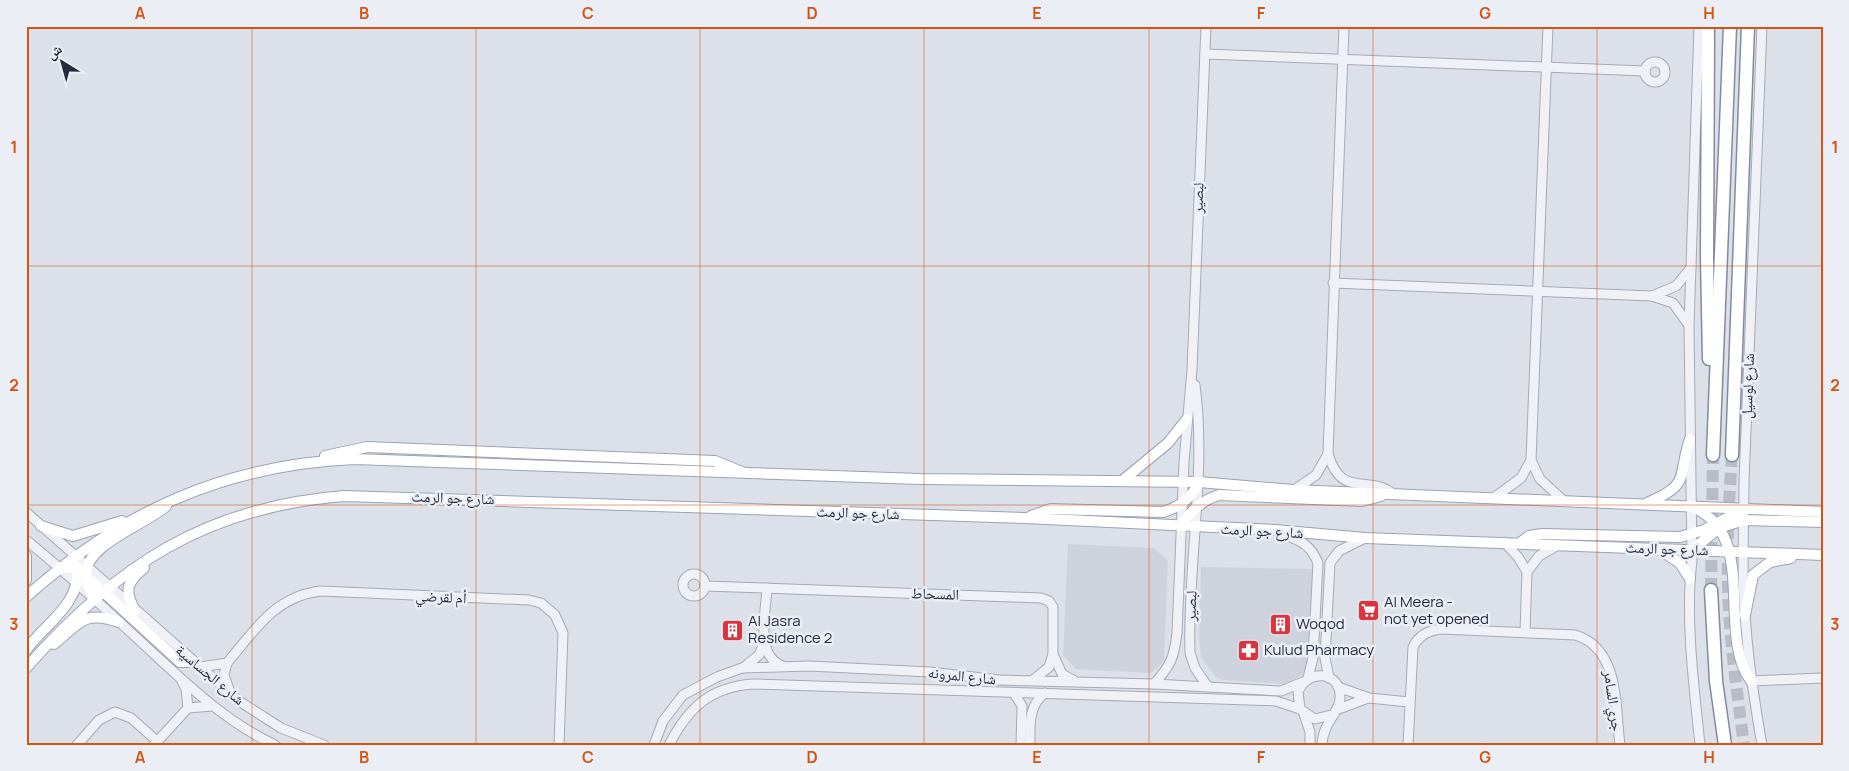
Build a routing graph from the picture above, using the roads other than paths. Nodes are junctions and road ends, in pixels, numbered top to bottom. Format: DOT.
graph roads {
  1 [pos="1206,26"];
  2 [pos="1344,26"];
  3 [pos="1548,26"];
  4 [pos="1699,26"];
  5 [pos="1708,26"];
  6 [pos="1730,26"];
  7 [pos="1748,26"];
  8 [pos="1762,26"];
  9 [pos="1205,54"];
  10 [pos="1342,60"];
  11 [pos="1546,68"];
  12 [pos="1645,71"];
  13 [pos="1691,268"];
  14 [pos="1333,283"];
  15 [pos="1537,291"];
  16 [pos="1652,296"];
  17 [pos="1689,326"];
  18 [pos="1192,370"];
  19 [pos="1715,387"];
  20 [pos="1188,419"];
  21 [pos="1690,439"];
  22 [pos="1328,454"];
  23 [pos="1713,455"];
  24 [pos="1732,455"];
  25 [pos="1531,460"];
  26 [pos="1122,481"];
  27 [pos="1199,482"];
  28 [pos="1182,483"];
  29 [pos="1294,490"];
  30 [pos="1392,493"];
  31 [pos="1495,497"];
  32 [pos="171,499"];
  33 [pos="1564,500"];
  34 [pos="1182,503"];
  35 [pos="1644,504"];
  36 [pos="1196,506"];
  37 [pos="1691,506"];
  38 [pos="1744,508"];
  39 [pos="26,512"];
  40 [pos="1823,512"];
  41 [pos="137,516"];
  42 [pos="1025,518"];
  43 [pos="1744,520"];
  44 [pos="1823,522"];
  45 [pos="41,526"];
  46 [pos="1180,526"];
  47 [pos="1194,526"];
  48 [pos="1718,526"];
  49 [pos="1275,530"];
  50 [pos="1692,534"];
  51 [pos="1365,538"];
  52 [pos="26,540"];
  53 [pos="1504,542"];
  54 [pos="1520,543"];
  55 [pos="1559,544"];
  56 [pos="1654,548"];
  57 [pos="1692,550"];
  58 [pos="1729,551"];
  59 [pos="1744,552"];
  60 [pos="154,554"];
  61 [pos="1800,554"];
  62 [pos="1823,555"];
  63 [pos="26,556"];
  64 [pos="75,556"];
  65 [pos="60,566"];
  66 [pos="1527,572"];
  67 [pos="82,573"];
  68 [pos="1690,579"];
  69 [pos="26,580"];
  70 [pos="705,586"];
  71 [pos="767,588"];
  72 [pos="1711,590"];
  73 [pos="101,592"];
  74 [pos="26,597"];
  75 [pos="135,611"];
  76 [pos="1745,615"];
  77 [pos="119,622"];
  78 [pos="1525,632"];
  79 [pos="764,643"];
  80 [pos="26,650"];
  81 [pos="42,650"];
  82 [pos="1054,654"];
  83 [pos="226,663"];
  84 [pos="197,665"];
  85 [pos="26,668"];
  86 [pos="742,668"];
  87 [pos="788,668"];
  88 [pos="179,677"];
  89 [pos="1329,678"];
  90 [pos="1823,678"];
  91 [pos="1032,680"];
  92 [pos="1305,680"];
  93 [pos="1078,681"];
  94 [pos="1751,681"];
  95 [pos="1154,684"];
  96 [pos="1208,687"];
  97 [pos="1338,687"];
  98 [pos="1014,693"];
  99 [pos="1045,693"];
  100 [pos="231,694"];
  101 [pos="1369,698"];
  102 [pos="1410,702"];
  103 [pos="212,706"];
  104 [pos="188,708"];
  105 [pos="1302,711"];
  106 [pos="1333,713"];
  107 [pos="558,742"];
  108 [pos="155,743"];
  109 [pos="654,743"];
  110 [pos="77,745"];
  111 [pos="275,745"];
  112 [pos="324,745"];
  113 [pos="668,745"];
  114 [pos="1021,745"];
  115 [pos="1030,745"];
  116 [pos="1310,745"];
  117 [pos="1322,745"];
  118 [pos="1408,745"];
  119 [pos="1620,745"];
  120 [pos="1700,745"];
  121 [pos="1725,745"];
  122 [pos="1762,745"];
  1 -- 9 [label="street, لبصير"];
  2 -- 10 [label="street"];
  3 -- 11 [label="street"];
  4 -- 13 [label="street"];
  5 -- 19 [label="highway"];
  6 -- 19 [label="highway"];
  7 -- 24 [label="highway, شارع لوسيل"];
  8 -- 38 [label="street, شارع لوسيل"];
  9 -- 10 [label="street"];
  9 -- 18 [label="street, لبصير"];
  10 -- 11 [label="street"];
  10 -- 14 [label="street"];
  11 -- 12 [label="street"];
  11 -- 15 [label="street"];
  13 -- 16 [label="street"];
  13 -- 17 [label="street"];
  14 -- 15 [label="street"];
  14 -- 22 [label="street"];
  15 -- 16 [label="street"];
  15 -- 25 [label="street"];
  16 -- 17 [label="street"];
  17 -- 21 [label="street"];
  18 -- 20 [label="street, لبصير"];
  18 -- 27 [label="street, لبصير"];
  19 -- 23 [label="highway"];
  20 -- 26 [label="main road"];
  20 -- 28 [label="street, لبصير"];
  21 -- 35 [label="main road"];
  21 -- 37 [label="street"];
  22 -- 29 [label="street"];
  22 -- 30 [label="street"];
  25 -- 31 [label="street"];
  25 -- 33 [label="street"];
  26 -- 28 [label="main road"];
  26 -- 32 [label="main road"];
  27 -- 28 [label="main road"];
  27 -- 29 [label="main road"];
  27 -- 34 [label="main road"];
  27 -- 36 [label="street, لبصير"];
  28 -- 34 [label="street, لبصير"];
  29 -- 30 [label="main road"];
  30 -- 31 [label="main road"];
  30 -- 36 [label="main road"];
  31 -- 33 [label="main road"];
  32 -- 41 [label="main road"];
  32 -- 67 [label="main road"];
  33 -- 35 [label="main road"];
  34 -- 42 [label="main road"];
  34 -- 46 [label="street, لبصير"];
  35 -- 37 [label="main road"];
  36 -- 46 [label="main road"];
  36 -- 47 [label="street, لبصير"];
  37 -- 38 [label="main road"];
  37 -- 48 [label="main road"];
  37 -- 50 [label="street"];
  38 -- 40 [label="main road"];
  38 -- 43 [label="street, شارع لوسيل"];
  38 -- 48 [label="main road"];
  39 -- 45 [label="street"];
  41 -- 45 [label="main road"];
  41 -- 64 [label="main road"];
  42 -- 46 [label="main road, شارع جو الرمث"];
  42 -- 60 [label="main road, شارع جو الرمث"];
  43 -- 44 [label="main road"];
  43 -- 48 [label="main road"];
  43 -- 59 [label="street, شارع لوسيل"];
  45 -- 64 [label="street"];
  46 -- 47 [label="main road, شارع جو الرمث"];
  46 -- 95 [label="street, لبصير"];
  47 -- 49 [label="main road, شارع جو الرمث"];
  47 -- 96 [label="street, لبصير"];
  48 -- 50 [label="main road"];
  48 -- 57 [label="main road"];
  48 -- 58 [label="main road"];
  49 -- 51 [label="main road, شارع جو الرمث"];
  49 -- 92 [label="street"];
  50 -- 54 [label="main road"];
  50 -- 57 [label="street"];
  51 -- 53 [label="main road, شارع جو الرمث"];
  51 -- 89 [label="street"];
  52 -- 65 [label="street"];
  53 -- 54 [label="main road, شارع جو الرمث"];
  53 -- 66 [label="street"];
  54 -- 55 [label="main road, شارع جو الرمث"];
  55 -- 56 [label="main road, شارع جو الرمث"];
  55 -- 66 [label="street"];
  56 -- 57 [label="main road, شارع جو الرمث"];
  56 -- 68 [label="main road"];
  57 -- 58 [label="main road, شارع جو الرمث"];
  57 -- 68 [label="street"];
  58 -- 59 [label="main road, شارع جو الرمث"];
  58 -- 94 [label="main road"];
  59 -- 61 [label="main road, شارع جو الرمث"];
  59 -- 76 [label="street, شارع لوسيل"];
  60 -- 73 [label="main road, شارع جو الرمث"];
  60 -- 75 [label="main road"];
  61 -- 62 [label="main road, شارع جو الرمث"];
  61 -- 76 [label="main road"];
  63 -- 69 [label="main road"];
  64 -- 65 [label="main road"];
  64 -- 67 [label="main road"];
  65 -- 67 [label="main road"];
  65 -- 74 [label="main road"];
  66 -- 78 [label="street"];
  67 -- 73 [label="main road"];
  67 -- 80 [label="main road"];
  68 -- 120 [label="street"];
  70 -- 71 [label="street, المسحاط"];
  71 -- 79 [label="street"];
  71 -- 82 [label="street, المسحاط"];
  72 -- 121 [label="highway"];
  73 -- 75 [label="street, شارع الجساسية"];
  73 -- 77 [label="street, شارع الجساسية"];
  73 -- 81 [label="main road, شارع جو الرمث"];
  73 -- 84 [label="main road"];
  75 -- 84 [label="street, شارع الجساسية"];
  76 -- 94 [label="street, شارع لوسيل"];
  77 -- 81 [label="main road"];
  77 -- 88 [label="street, شارع الجساسية"];
  78 -- 102 [label="street, جري السامر"];
  78 -- 119 [label="street, جري السامر"];
  79 -- 86 [label="street"];
  79 -- 87 [label="street"];
  81 -- 85 [label="main road, شارع جو الرمث"];
  82 -- 91 [label="street"];
  82 -- 93 [label="street, المسحاط"];
  83 -- 84 [label="street"];
  83 -- 100 [label="street"];
  83 -- 107 [label="street, أم لقرضي"];
  84 -- 100 [label="street, شارع الجساسية"];
  86 -- 87 [label="street, شارع المرونه"];
  86 -- 109 [label="street, شارع المرونه"];
  87 -- 91 [label="street, شارع المرونه"];
  88 -- 103 [label="street, شارع الجساسية"];
  88 -- 104 [label="street"];
  89 -- 92 [label="street"];
  89 -- 97 [label="street"];
  90 -- 94 [label="street"];
  91 -- 93 [label="street, شارع المرونه"];
  92 -- 96 [label="street, شارع المرونه"];
  92 -- 105 [label="street"];
  93 -- 95 [label="street, شارع المرونه"];
  94 -- 122 [label="street, شارع لوسيل"];
  95 -- 96 [label="street, شارع المرونه"];
  97 -- 101 [label="street"];
  97 -- 106 [label="street"];
  98 -- 99 [label="street, شارع المرونه"];
  98 -- 113 [label="street, شارع المرونه"];
  98 -- 114 [label="street"];
  99 -- 105 [label="street, شارع المرونه"];
  99 -- 115 [label="street"];
  100 -- 112 [label="street, شارع الجساسية"];
  101 -- 102 [label="street"];
  101 -- 106 [label="street"];
  102 -- 118 [label="street, جري السامر"];
  103 -- 104 [label="street"];
  103 -- 111 [label="street, شارع الجساسية"];
  104 -- 108 [label="street"];
  105 -- 106 [label="street"];
  105 -- 116 [label="street"];
  106 -- 117 [label="street"];
  108 -- 110 [label="street"];
}
